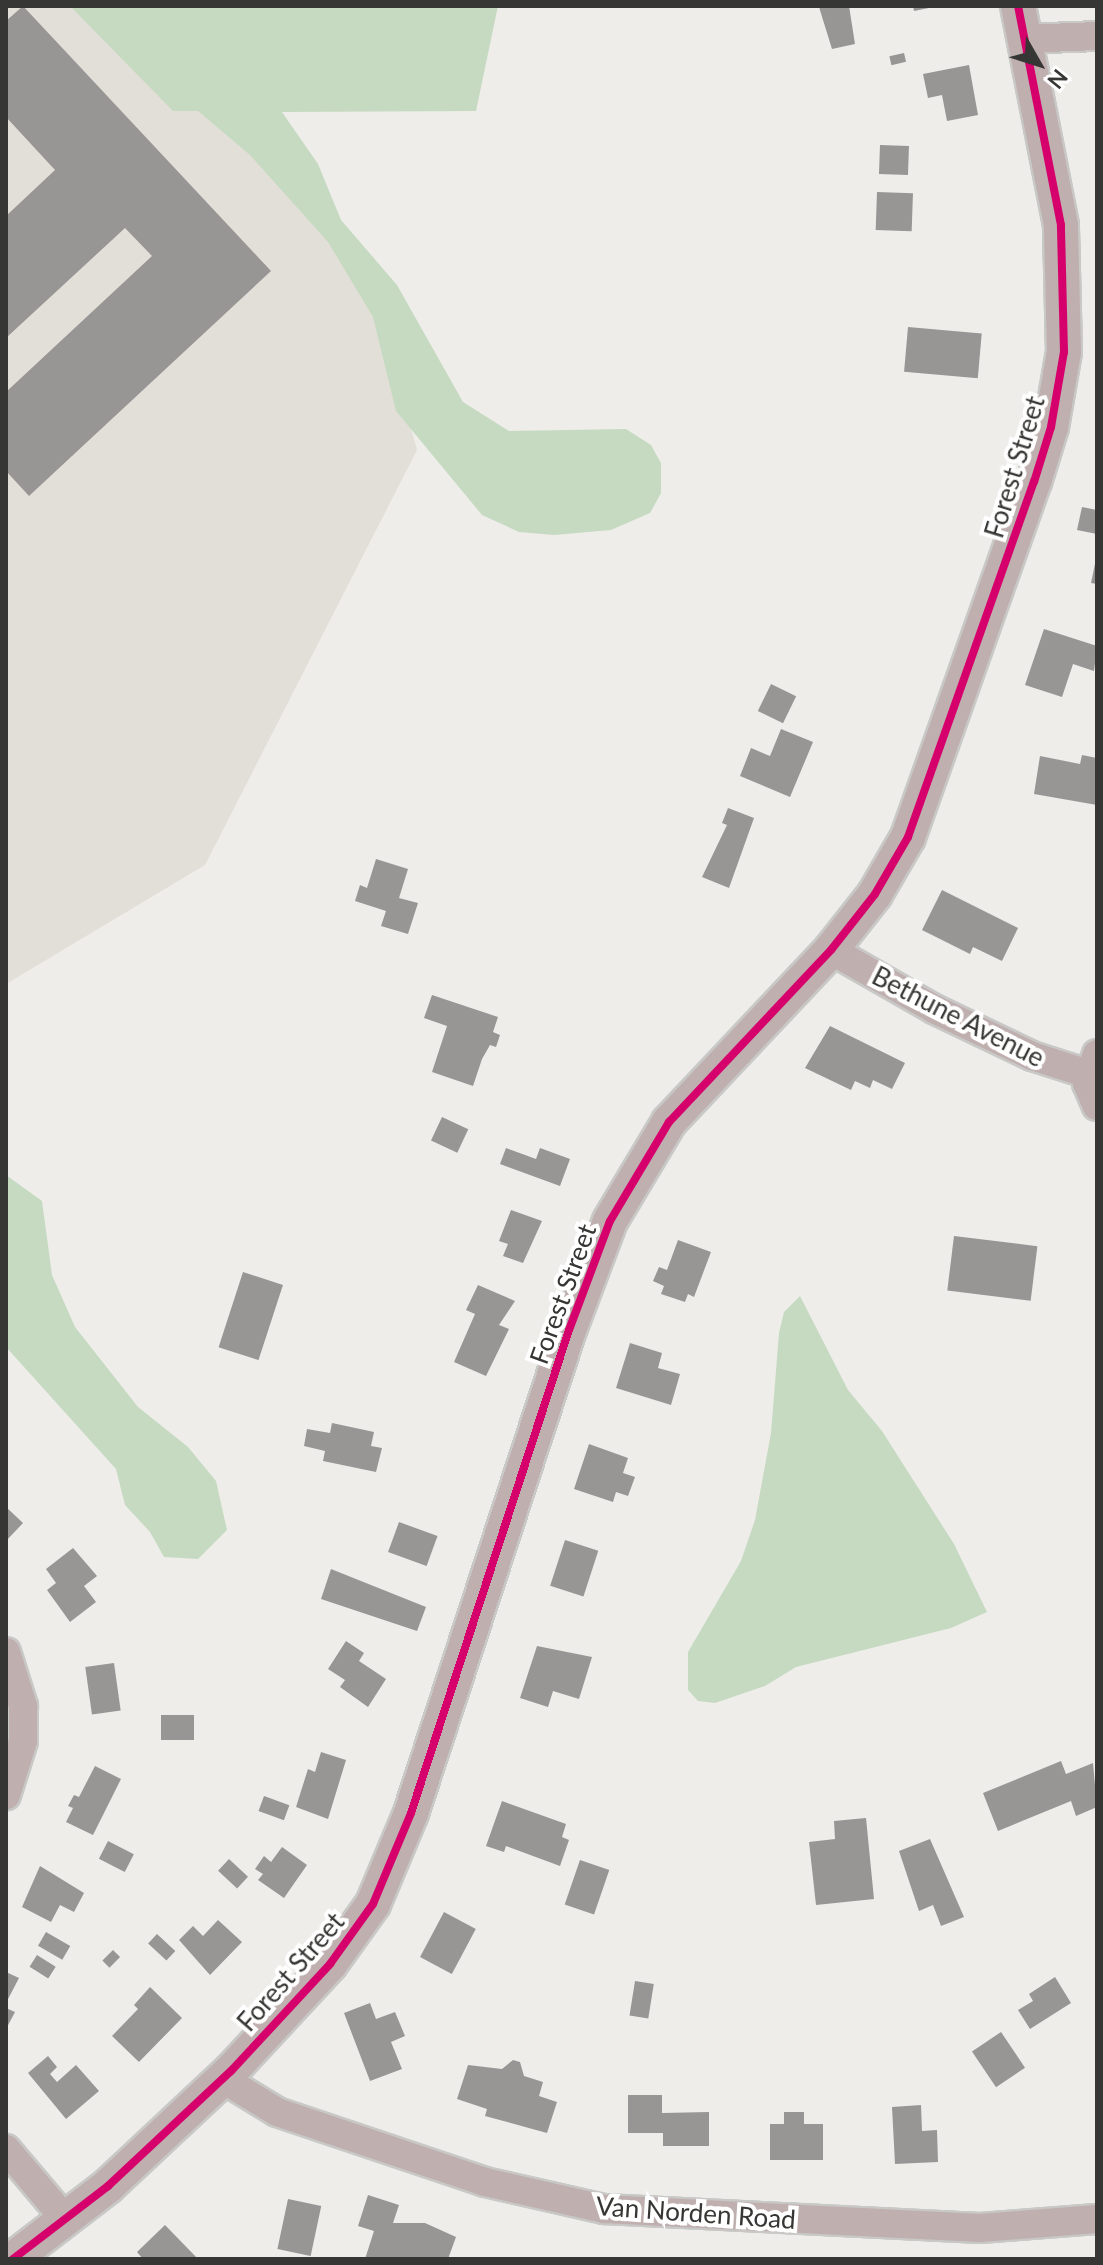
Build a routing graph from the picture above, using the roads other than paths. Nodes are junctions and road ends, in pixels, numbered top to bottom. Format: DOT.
graph roads {
  1 [pos="1020,22"];
  2 [pos="1097,36"];
  3 [pos="831,950"];
  4 [pos="1093,1064"];
  5 [pos="1097,1106"];
  6 [pos="6,1652"];
  7 [pos="6,1795"];
  8 [pos="223,2079"];
  9 [pos="6,2149"];
  10 [pos="1097,2219"];
  11 [pos="66,2220"];
  12 [pos="26,2256"];
  1 -- 2 [label="street"];
  1 -- 3 [label="street, Forest Street"];
  3 -- 4 [label="street, Bethune Avenue"];
  3 -- 8 [label="street, Forest Street"];
  4 -- 5 [label="street, Bethune Avenue"];
  6 -- 7 [label="street"];
  8 -- 10 [label="street, Van Norden Road"];
  8 -- 11 [label="street, Forest Street"];
  9 -- 11 [label="street"];
  11 -- 12 [label="street, Forest Street"];
}
